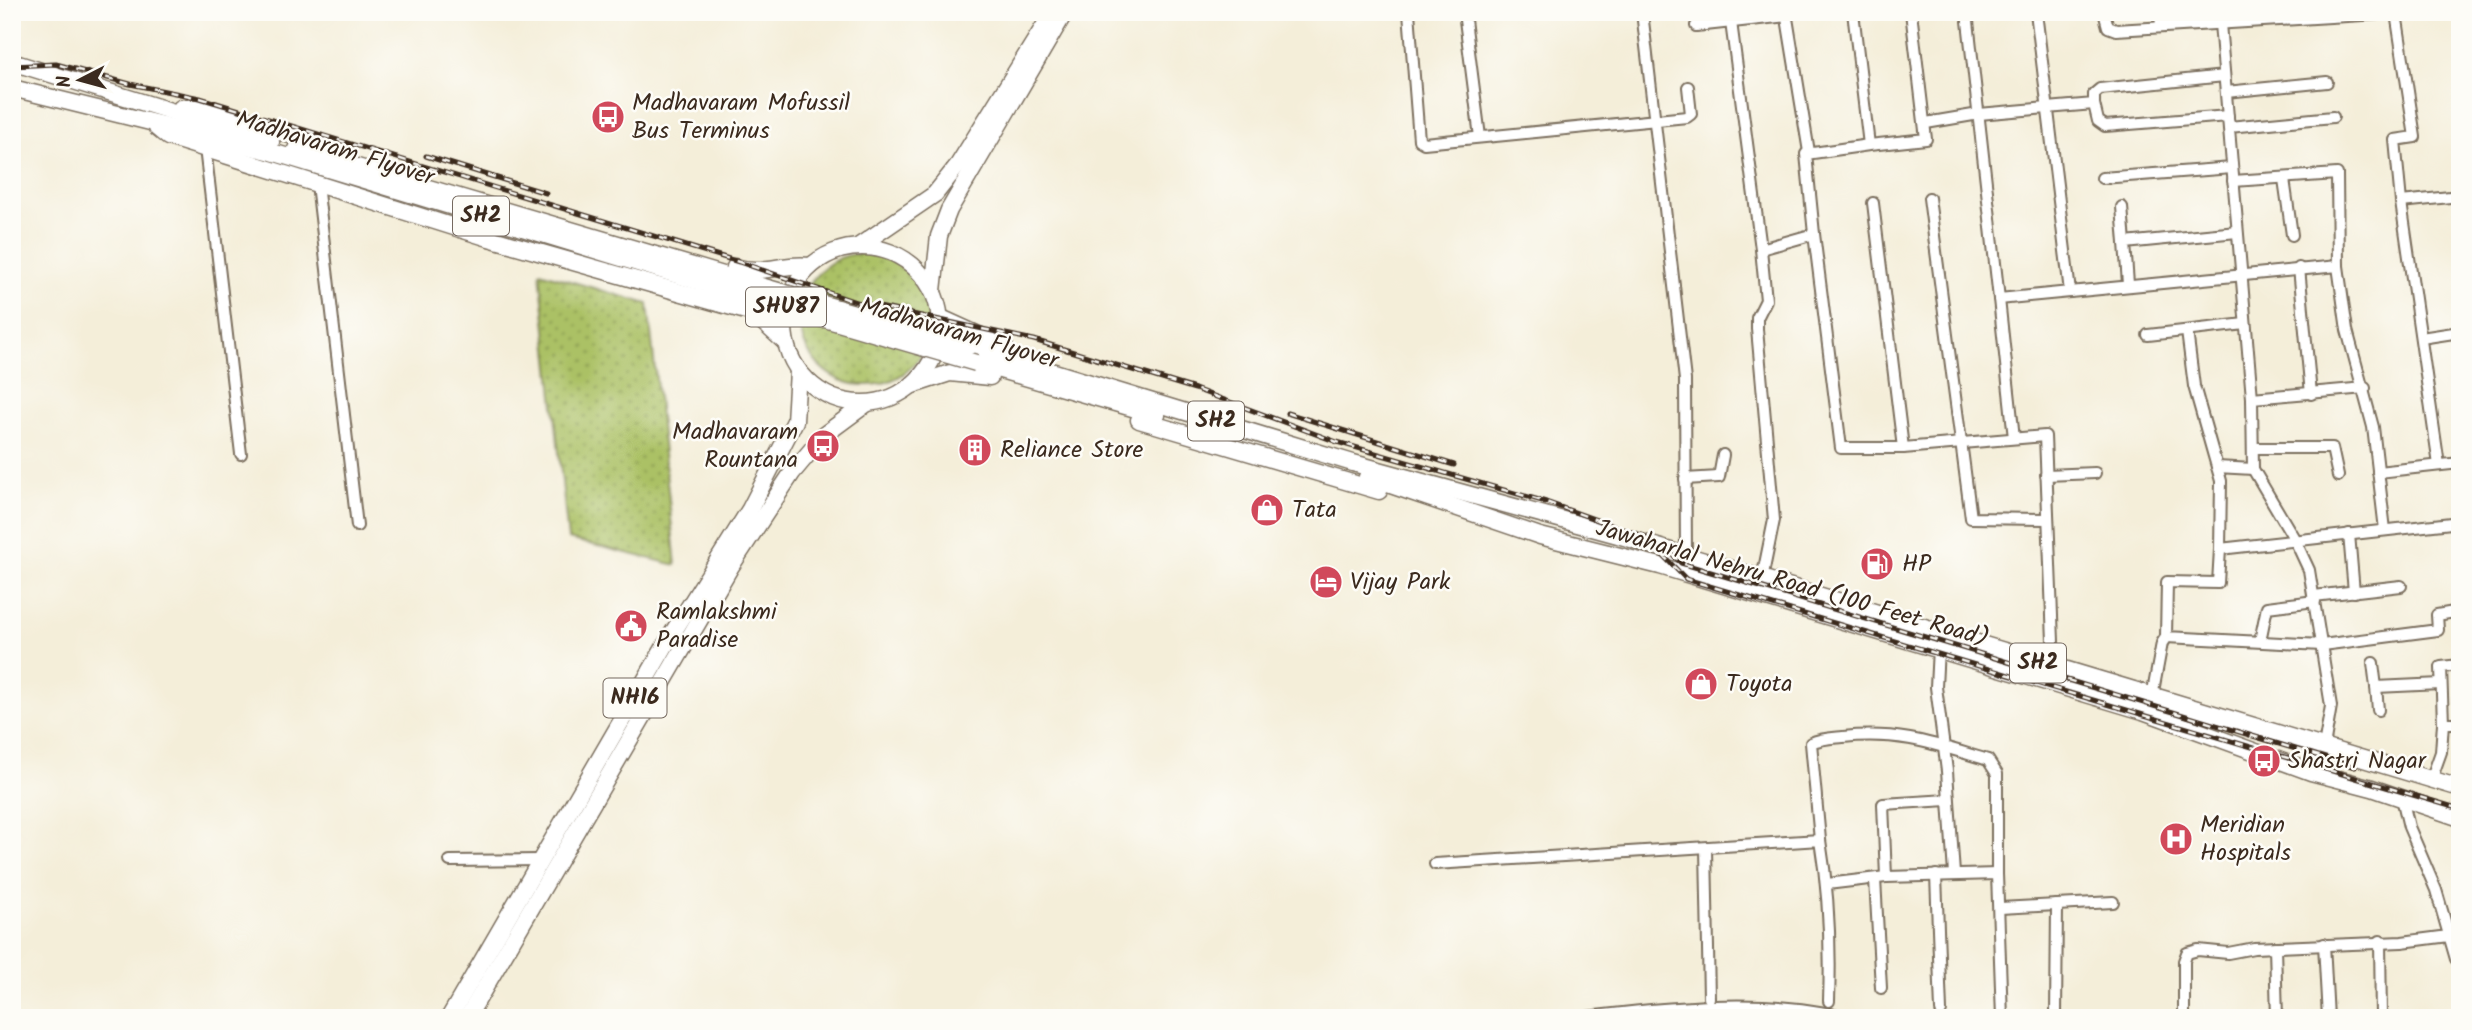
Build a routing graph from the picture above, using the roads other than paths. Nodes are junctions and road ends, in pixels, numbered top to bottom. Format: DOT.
graph roads {
  1 [pos="1053,12"];
  2 [pos="1065,12"];
  3 [pos="1409,12"];
  4 [pos="1464,12"];
  5 [pos="1642,12"];
  6 [pos="1853,12"];
  7 [pos="1911,12"];
  8 [pos="1967,12"];
  9 [pos="2036,12"];
  10 [pos="2104,12"];
  11 [pos="2160,12"];
  12 [pos="2219,12"];
  13 [pos="1787,14"];
  14 [pos="2319,14"];
  15 [pos="1731,22"];
  16 [pos="2220,24"];
  17 [pos="1696,26"];
  18 [pos="2161,27"];
  19 [pos="12,62"];
  20 [pos="2224,76"];
  21 [pos="2327,82"];
  22 [pos="1689,87"];
  23 [pos="12,88"];
  24 [pos="2226,92"];
  25 [pos="2094,104"];
  26 [pos="2047,107"];
  27 [pos="169,108"];
  28 [pos="1979,114"];
  29 [pos="2333,117"];
  30 [pos="1654,122"];
  31 [pos="2228,122"];
  32 [pos="191,123"];
  33 [pos="1926,123"];
  34 [pos="151,124"];
  35 [pos="1480,137"];
  36 [pos="1869,145"];
  37 [pos="205,148"];
  38 [pos="1809,152"];
  39 [pos="2232,168"];
  40 [pos="2102,178"];
  41 [pos="2284,179"];
  42 [pos="2233,181"];
  43 [pos="317,184"];
  44 [pos="2460,196"];
  45 [pos="1929,198"];
  46 [pos="2402,202"];
  47 [pos="1874,203"];
  48 [pos="922,205"];
  49 [pos="2122,207"];
  50 [pos="944,222"];
  51 [pos="2237,232"];
  52 [pos="1814,234"];
  53 [pos="2292,235"];
  54 [pos="2125,243"];
  55 [pos="859,246"];
  56 [pos="1761,249"];
  57 [pos="810,266"];
  58 [pos="2338,266"];
  59 [pos="2299,268"];
  60 [pos="2241,273"];
  61 [pos="2128,284"];
  62 [pos="2070,292"];
  63 [pos="933,293"];
  64 [pos="1999,299"];
  65 [pos="941,318"];
  66 [pos="2245,324"];
  67 [pos="2187,331"];
  68 [pos="2460,332"];
  69 [pos="2148,335"];
  70 [pos="2421,338"];
  71 [pos="786,343"];
  72 [pos="799,371"];
  73 [pos="913,386"];
  74 [pos="2365,388"];
  75 [pos="2311,394"];
  76 [pos="2252,398"];
  77 [pos="866,404"];
  78 [pos="2014,438"];
  79 [pos="1961,443"];
  80 [pos="1903,448"];
  81 [pos="2253,449"];
  82 [pos="241,454"];
  83 [pos="1723,455"];
  84 [pos="2460,463"];
  85 [pos="2439,465"];
  86 [pos="2217,467"];
  87 [pos="2253,469"];
  88 [pos="2378,472"];
  89 [pos="2095,473"];
  90 [pos="2046,475"];
  91 [pos="2338,476"];
  92 [pos="1685,479"];
  93 [pos="1485,499"];
  94 [pos="1463,505"];
  95 [pos="2048,519"];
  96 [pos="2460,522"];
  97 [pos="357,526"];
  98 [pos="2385,530"];
  99 [pos="2349,534"];
  100 [pos="2295,540"];
  101 [pos="2220,549"];
  102 [pos="1686,556"];
  103 [pos="1762,579"];
  104 [pos="2401,586"];
  105 [pos="2354,592"];
  106 [pos="2314,599"];
  107 [pos="2460,611"];
  108 [pos="2166,637"];
  109 [pos="2260,641"];
  110 [pos="2322,645"];
  111 [pos="1938,648"];
  112 [pos="2373,663"];
  113 [pos="2460,665"];
  114 [pos="2054,667"];
  115 [pos="2441,684"];
  116 [pos="2376,687"];
  117 [pos="2152,696"];
  118 [pos="2378,710"];
  119 [pos="2444,723"];
  120 [pos="2460,723"];
  121 [pos="1944,747"];
  122 [pos="2324,747"];
  123 [pos="2311,772"];
  124 [pos="2431,780"];
  125 [pos="2460,788"];
  126 [pos="2402,798"];
  127 [pos="1948,800"];
  128 [pos="2460,818"];
  129 [pos="1820,840"];
  130 [pos="1706,848"];
  131 [pos="540,860"];
  132 [pos="450,861"];
  133 [pos="1435,864"];
  134 [pos="1954,874"];
  135 [pos="1997,874"];
  136 [pos="1936,875"];
  137 [pos="1881,878"];
  138 [pos="1827,884"];
  139 [pos="2113,902"];
  140 [pos="2056,905"];
  141 [pos="2000,908"];
  142 [pos="2449,936"];
  143 [pos="2379,941"];
  144 [pos="2324,944"];
  145 [pos="2275,947"];
  146 [pos="2456,960"];
  147 [pos="1881,988"];
  148 [pos="1709,998"];
  149 [pos="1829,1001"];
  150 [pos="1941,1011"];
  151 [pos="2056,1017"];
  152 [pos="449,1018"];
  153 [pos="467,1018"];
  154 [pos="1580,1018"];
  155 [pos="1846,1018"];
  156 [pos="2002,1018"];
  157 [pos="2184,1018"];
  158 [pos="2277,1018"];
  159 [pos="2328,1018"];
  160 [pos="2381,1018"];
  1 -- 48 [label="main road, SHU87"];
  2 -- 50 [label="main road, SHU87"];
  3 -- 35 [label="street"];
  4 -- 35 [label="street"];
  5 -- 30 [label="street"];
  6 -- 36 [label="street"];
  7 -- 33 [label="street"];
  8 -- 28 [label="street"];
  9 -- 26 [label="street"];
  10 -- 18 [label="street"];
  11 -- 18 [label="street"];
  12 -- 16 [label="street"];
  13 -- 15 [label="street"];
  13 -- 38 [label="street"];
  14 -- 16 [label="street"];
  14 -- 46 [label="street"];
  15 -- 17 [label="street"];
  15 -- 56 [label="street"];
  16 -- 18 [label="street"];
  16 -- 20 [label="street"];
  19 -- 27 [label="main road, SH2"];
  20 -- 24 [label="street"];
  20 -- 25 [label="street"];
  21 -- 24 [label="street"];
  22 -- 30 [label="street"];
  23 -- 34 [label="main road, SH2"];
  24 -- 31 [label="street"];
  25 -- 26 [label="street"];
  25 -- 31 [label="street"];
  26 -- 28 [label="street"];
  26 -- 62 [label="street"];
  27 -- 32 [label="main road, Madhavaram Flyover / SH2"];
  27 -- 57 [label="main road"];
  28 -- 33 [label="street"];
  28 -- 64 [label="street"];
  29 -- 31 [label="street"];
  30 -- 35 [label="street"];
  30 -- 92 [label="street"];
  31 -- 39 [label="street"];
  32 -- 34 [label="main road, Madhavaram Flyover / SH2"];
  32 -- 94 [label="main road, Madhavaram Flyover / SH2, bridge"];
  33 -- 36 [label="street"];
  34 -- 37 [label="main road"];
  36 -- 38 [label="street"];
  37 -- 43 [label="main road"];
  37 -- 82 [label="street"];
  38 -- 52 [label="street"];
  39 -- 40 [label="street"];
  39 -- 42 [label="street"];
  41 -- 42 [label="street"];
  41 -- 53 [label="street"];
  41 -- 58 [label="street"];
  42 -- 51 [label="street"];
  43 -- 71 [label="main road"];
  43 -- 97 [label="street"];
  44 -- 46 [label="street"];
  45 -- 79 [label="street"];
  46 -- 70 [label="street"];
  47 -- 80 [label="street"];
  48 -- 50 [label="main road"];
  48 -- 55 [label="main road, SHU87"];
  49 -- 54 [label="street"];
  50 -- 63 [label="main road, SHU87"];
  51 -- 54 [label="street"];
  51 -- 60 [label="street"];
  52 -- 56 [label="street"];
  52 -- 80 [label="street"];
  54 -- 61 [label="street"];
  55 -- 57 [label="main road, SHU87"];
  55 -- 63 [label="main road, SHU87"];
  56 -- 103 [label="street"];
  57 -- 71 [label="main road, SHU87"];
  58 -- 59 [label="street"];
  58 -- 74 [label="street"];
  59 -- 60 [label="street"];
  59 -- 75 [label="street"];
  60 -- 61 [label="street"];
  60 -- 66 [label="street"];
  61 -- 62 [label="street"];
  62 -- 64 [label="street"];
  63 -- 65 [label="main road, SHU87"];
  64 -- 78 [label="street"];
  65 -- 73 [label="main road, SHU87"];
  65 -- 93 [label="main road"];
  66 -- 67 [label="street"];
  66 -- 76 [label="street"];
  67 -- 69 [label="street"];
  67 -- 86 [label="street"];
  68 -- 70 [label="street"];
  70 -- 85 [label="street"];
  71 -- 72 [label="main road, SHU87"];
  72 -- 77 [label="main road, SHU87"];
  72 -- 131 [label="main road, NH16"];
  73 -- 77 [label="main road, SHU87"];
  73 -- 94 [label="main road"];
  74 -- 75 [label="street"];
  74 -- 88 [label="street"];
  75 -- 76 [label="street"];
  76 -- 81 [label="street"];
  77 -- 153 [label="main road, NH16"];
  78 -- 79 [label="street"];
  78 -- 90 [label="street"];
  79 -- 80 [label="street"];
  79 -- 95 [label="street"];
  81 -- 87 [label="street"];
  81 -- 91 [label="street"];
  83 -- 92 [label="street"];
  84 -- 85 [label="street"];
  85 -- 88 [label="street"];
  86 -- 87 [label="street"];
  86 -- 101 [label="street"];
  87 -- 100 [label="street"];
  88 -- 98 [label="street"];
  89 -- 90 [label="street"];
  90 -- 95 [label="street"];
  92 -- 102 [label="street"];
  93 -- 94 [label="main road, Madhavaram Flyover / SH2"];
  93 -- 102 [label="main road, Jawaharlal Nehru Road (100 Feet Road) / SH2"];
  94 -- 111 [label="main road, Jawaharlal Nehru Road (100 Feet Road) / SH2"];
  95 -- 114 [label="street"];
  96 -- 98 [label="street"];
  98 -- 99 [label="street"];
  99 -- 100 [label="street"];
  99 -- 105 [label="street"];
  100 -- 101 [label="street"];
  100 -- 106 [label="street"];
  101 -- 108 [label="street"];
  102 -- 103 [label="main road, Jawaharlal Nehru Road (100 Feet Road) / SH2"];
  103 -- 114 [label="main road, Jawaharlal Nehru Road (100 Feet Road) / SH2"];
  104 -- 105 [label="street"];
  105 -- 106 [label="street"];
  106 -- 109 [label="street"];
  106 -- 110 [label="street"];
  107 -- 110 [label="street"];
  108 -- 109 [label="street"];
  108 -- 117 [label="street"];
  109 -- 110 [label="street"];
  110 -- 122 [label="street"];
  111 -- 121 [label="street"];
  111 -- 123 [label="main road, Jawaharlal Nehru Road (100 Feet Road) / SH2"];
  112 -- 116 [label="street"];
  113 -- 115 [label="street"];
  114 -- 117 [label="main road, Jawaharlal Nehru Road (100 Feet Road) / SH2"];
  115 -- 116 [label="street"];
  115 -- 119 [label="street"];
  116 -- 118 [label="street"];
  117 -- 122 [label="main road, Jawaharlal Nehru Road (100 Feet Road) / SH2"];
  119 -- 120 [label="street"];
  119 -- 124 [label="street"];
  121 -- 127 [label="street"];
  121 -- 129 [label="street"];
  121 -- 135 [label="street"];
  122 -- 123 [label="street"];
  122 -- 124 [label="main road, Jawaharlal Nehru Road (100 Feet Road) / SH2"];
  123 -- 126 [label="main road, Jawaharlal Nehru Road (100 Feet Road) / SH2"];
  124 -- 125 [label="main road, Jawaharlal Nehru Road (100 Feet Road) / SH2"];
  126 -- 128 [label="main road, Jawaharlal Nehru Road (100 Feet Road) / SH2"];
  126 -- 142 [label="street"];
  127 -- 134 [label="street"];
  127 -- 137 [label="street"];
  129 -- 130 [label="street"];
  129 -- 138 [label="street"];
  130 -- 133 [label="street"];
  130 -- 148 [label="street"];
  131 -- 132 [label="street"];
  131 -- 152 [label="main road, NH16"];
  134 -- 135 [label="street"];
  134 -- 136 [label="street"];
  135 -- 141 [label="street"];
  136 -- 137 [label="street"];
  136 -- 150 [label="street"];
  137 -- 138 [label="street"];
  137 -- 147 [label="street"];
  138 -- 149 [label="street"];
  139 -- 140 [label="street"];
  140 -- 141 [label="street"];
  140 -- 151 [label="street"];
  141 -- 156 [label="street"];
  142 -- 143 [label="street"];
  142 -- 146 [label="street"];
  143 -- 144 [label="street"];
  143 -- 160 [label="street"];
  144 -- 145 [label="street"];
  144 -- 159 [label="street"];
  145 -- 157 [label="street"];
  145 -- 158 [label="street"];
  154 -- 155 [label="street"];
}
